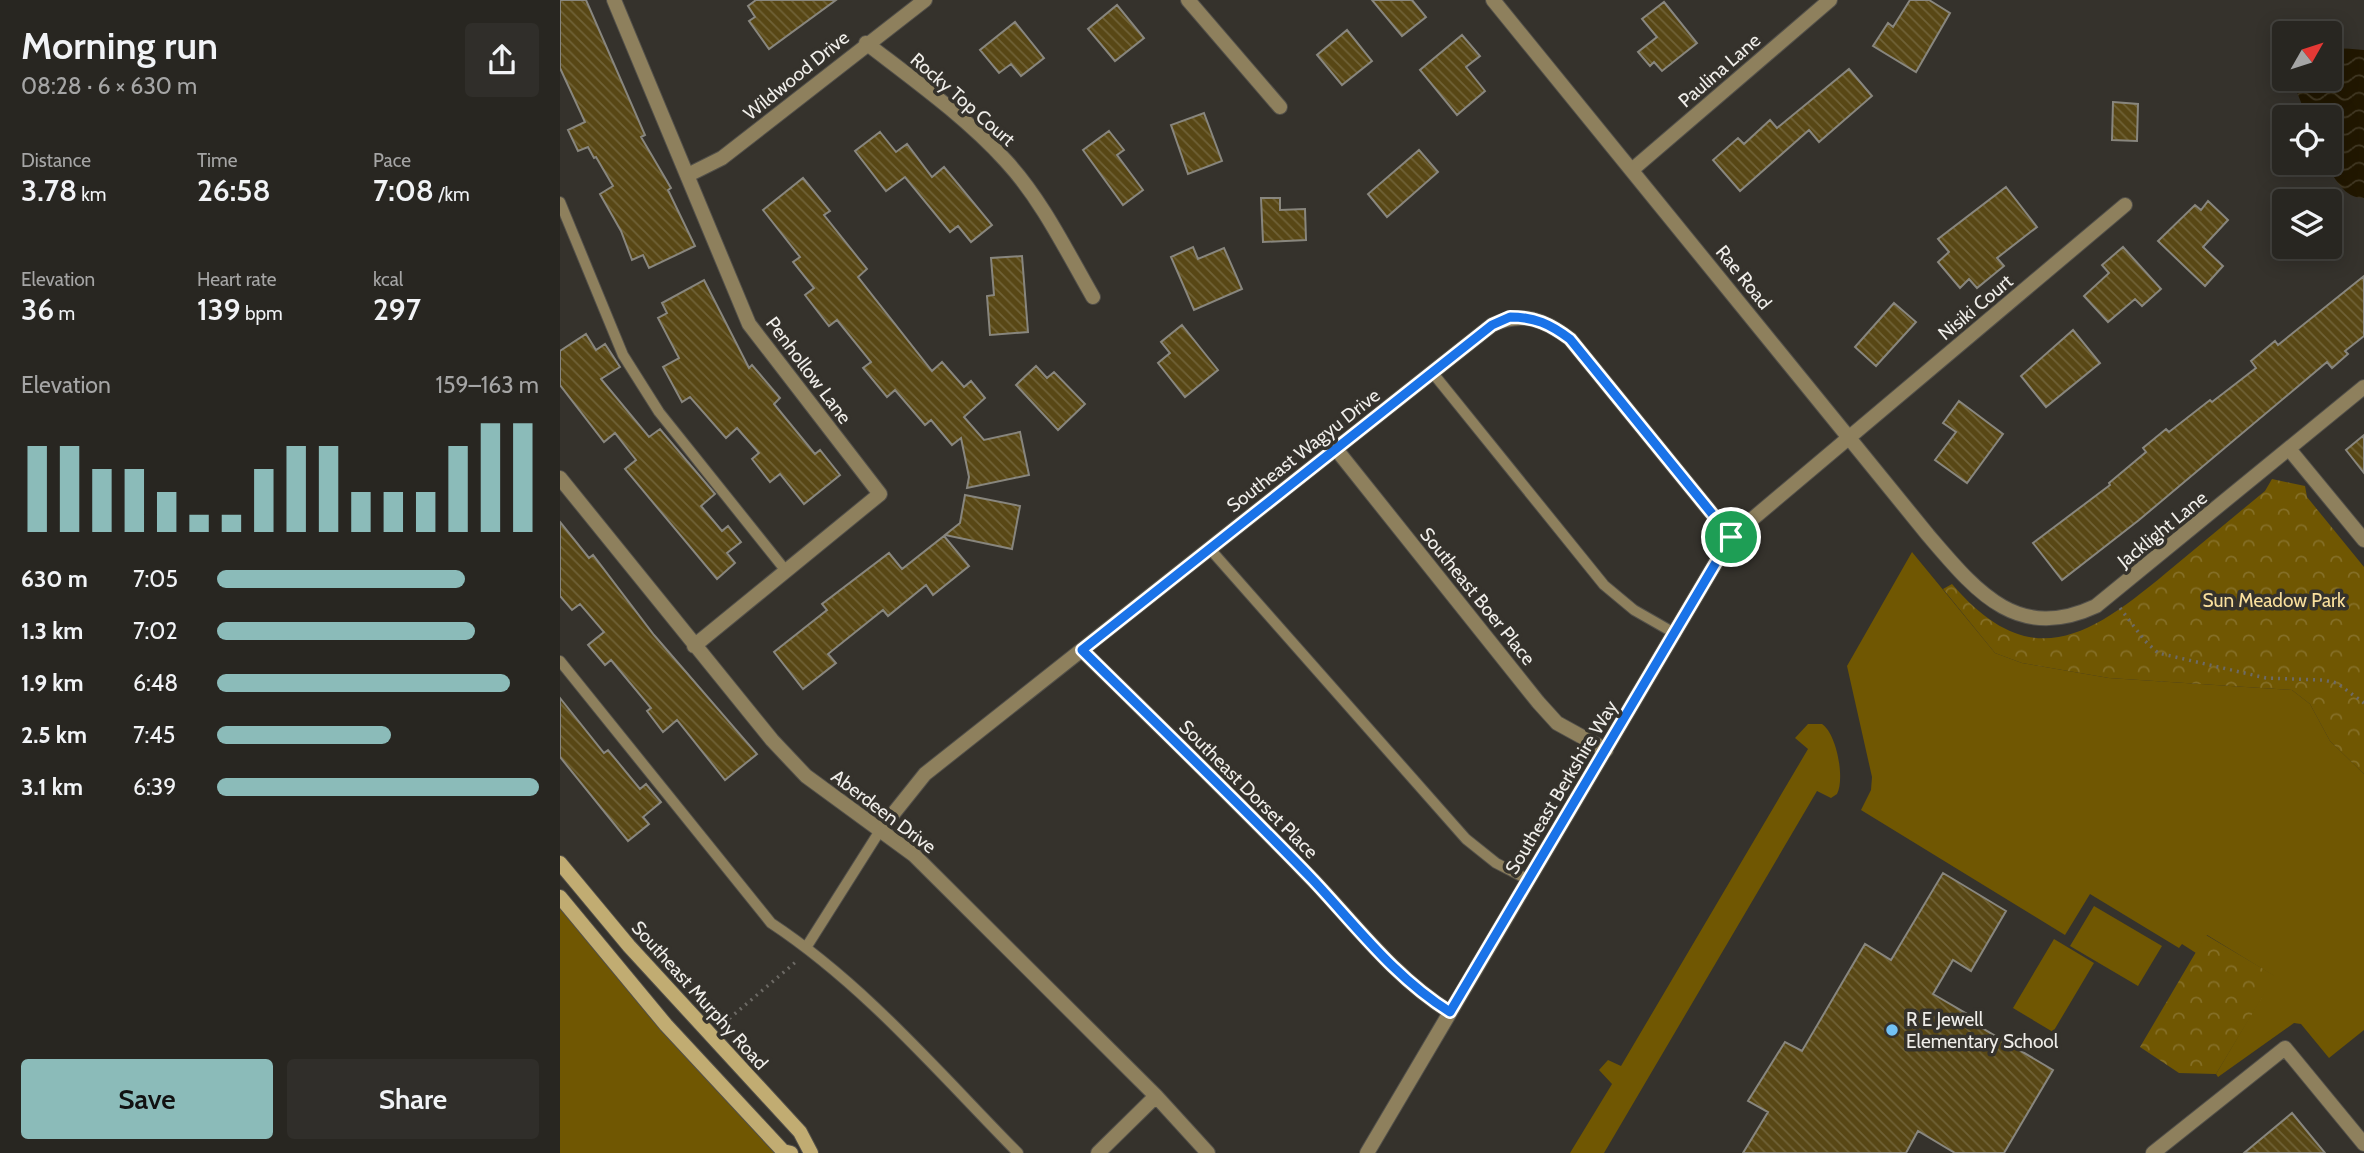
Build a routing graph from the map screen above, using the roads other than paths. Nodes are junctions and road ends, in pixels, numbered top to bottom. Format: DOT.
graph roads {
  1 [pos="614,0"];
  2 [pos="925,0"];
  3 [pos="1188,0"];
  4 [pos="1493,0"];
  5 [pos="1830,0"];
  6 [pos="866,43"];
  7 [pos="1280,107"];
  8 [pos="1633,169"];
  9 [pos="688,175"];
  10 [pos="560,202"];
  11 [pos="2126,205"];
  12 [pos="1093,297"];
  13 [pos="1432,372"];
  14 [pos="2364,387"];
  15 [pos="1849,438"];
  16 [pos="1336,449"];
  17 [pos="2289,449"];
  18 [pos="560,478"];
  19 [pos="1731,537"];
  20 [pos="2364,540"];
  21 [pos="1210,549"];
  22 [pos="786,571"];
  23 [pos="1966,578"];
  24 [pos="1676,634"];
  25 [pos="694,646"];
  26 [pos="1082,650"];
  27 [pos="560,661"];
  28 [pos="1605,750"];
  29 [pos="881,829"];
  30 [pos="560,863"];
  31 [pos="1529,880"];
  32 [pos="560,897"];
  33 [pos="807,947"];
  34 [pos="1450,1012"];
  35 [pos="1156,1096"];
  36 [pos="2364,1144"];
  37 [pos="791,1153"];
  38 [pos="811,1153"];
  39 [pos="1018,1153"];
  40 [pos="1098,1153"];
  41 [pos="1208,1153"];
  42 [pos="1367,1153"];
  43 [pos="2153,1153"];
  1 -- 9 [label="street, Penhollow Lane"];
  2 -- 6 [label="street, Wildwood Drive"];
  3 -- 7 [label="street"];
  4 -- 8 [label="street, Rae Road"];
  5 -- 8 [label="street, Paulina Lane"];
  6 -- 9 [label="street, Wildwood Drive"];
  6 -- 12 [label="street, Rocky Top Court"];
  8 -- 15 [label="street, Rae Road"];
  9 -- 22 [label="street, Penhollow Lane"];
  10 -- 22 [label="lane"];
  11 -- 15 [label="street, Nisiki Court"];
  13 -- 16 [label="street, Southeast Wagyu Drive"];
  13 -- 19 [label="street, Southeast Wagyu Drive"];
  13 -- 24 [label="lane"];
  14 -- 17 [label="street, Jacklight Lane"];
  15 -- 19 [label="street, Southeast Berkshire Way"];
  15 -- 23 [label="street, Rae Road"];
  16 -- 21 [label="street, Southeast Wagyu Drive"];
  16 -- 28 [label="street, Southeast Boer Place"];
  17 -- 20 [label="street"];
  17 -- 23 [label="street, Jacklight Lane"];
  18 -- 25 [label="street, Aberdeen Drive"];
  19 -- 24 [label="street, Southeast Berkshire Way"];
  21 -- 26 [label="street, Southeast Wagyu Drive"];
  21 -- 31 [label="lane"];
  22 -- 25 [label="street, Penhollow Lane"];
  24 -- 28 [label="street, Southeast Berkshire Way"];
  25 -- 29 [label="street, Aberdeen Drive"];
  26 -- 29 [label="street, Southeast Wagyu Drive"];
  26 -- 34 [label="street, Southeast Dorset Place"];
  27 -- 33 [label="lane"];
  28 -- 31 [label="street, Southeast Berkshire Way"];
  29 -- 33 [label="lane"];
  29 -- 35 [label="street, Aberdeen Drive"];
  30 -- 38 [label="main road, Southeast Murphy Road"];
  31 -- 34 [label="street, Southeast Berkshire Way"];
  32 -- 37 [label="main road"];
  33 -- 39 [label="lane"];
  34 -- 42 [label="street, Southeast Berkshire Way"];
  35 -- 40 [label="street"];
  35 -- 41 [label="street, Aberdeen Drive"];
  36 -- 43 [label="street"];
}
